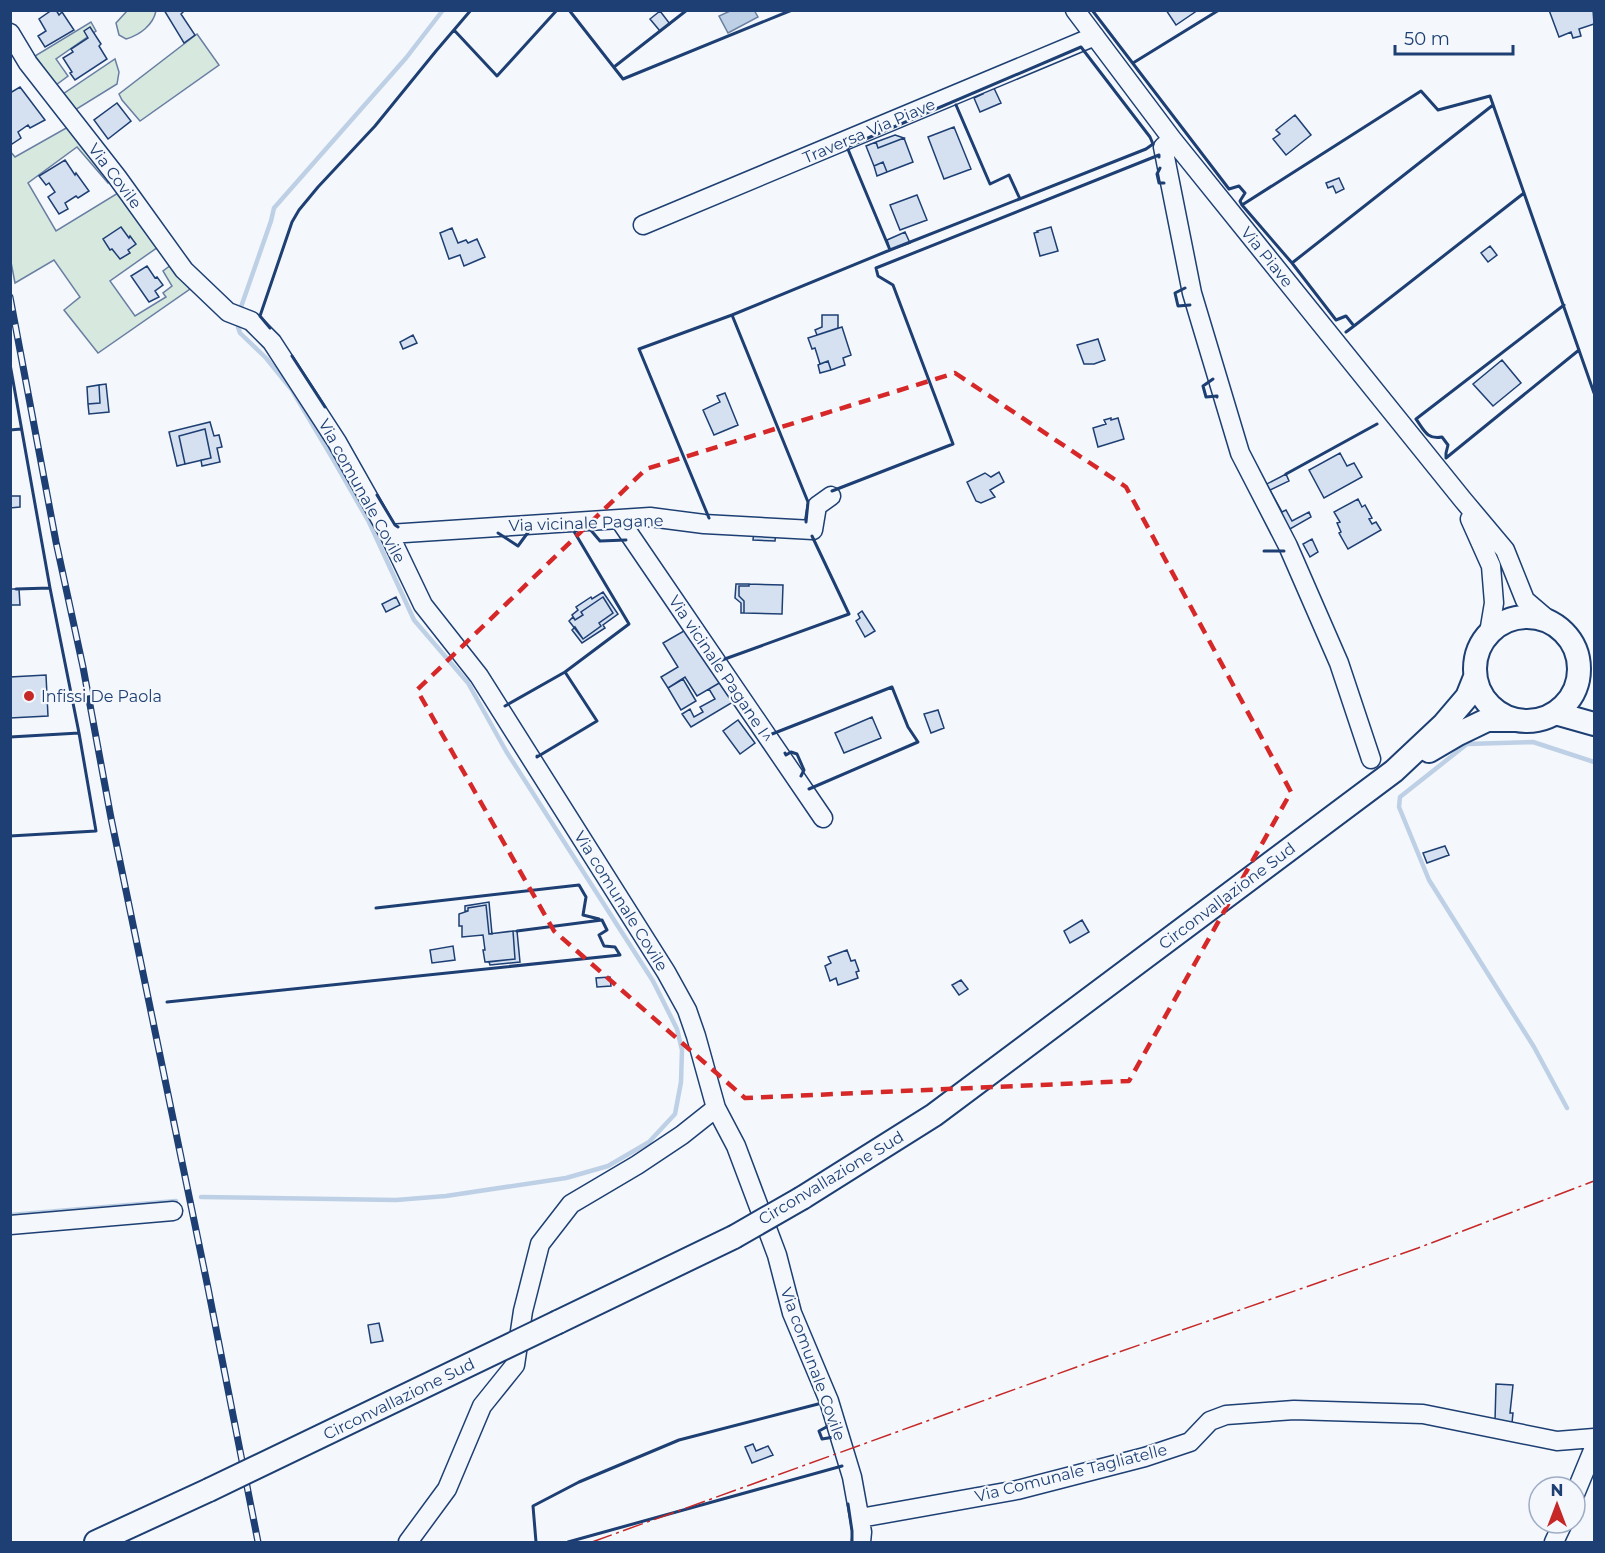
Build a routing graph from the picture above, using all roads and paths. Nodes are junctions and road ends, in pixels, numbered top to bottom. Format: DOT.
graph roads {
  1 [pos="1075,10"];
  2 [pos="10,33"];
  3 [pos="1095,36"];
  4 [pos="1172,139"];
  5 [pos="643,225"];
  6 [pos="252,321"];
  7 [pos="831,496"];
  8 [pos="1463,500"];
  9 [pos="620,519"];
  10 [pos="389,534"];
  11 [pos="1553,624"];
  12 [pos="1490,633"];
  13 [pos="1579,666"];
  14 [pos="1475,677"];
  15 [pos="1594,689"];
  16 [pos="1556,713"];
  17 [pos="1514,720"];
  18 [pos="1594,724"];
  19 [pos="1371,759"];
  20 [pos="1394,771"];
  21 [pos="823,818"];
  22 [pos="716,1108"];
  23 [pos="173,1211"];
  24 [pos="10,1225"];
  25 [pos="1594,1438"];
  26 [pos="1594,1448"];
  27 [pos="1583,1475"];
  28 [pos="860,1518"];
  29 [pos="96,1542"];
  30 [pos="408,1542"];
  31 [pos="861,1542"];
  1 -- 3 [label="street, Via Piave"];
  2 -- 6 [label="street, Via Covile"];
  3 -- 4 [label="street, Via Piave"];
  3 -- 5 [label="street, Traversa Via Piave"];
  4 -- 8 [label="street, Via Piave"];
  4 -- 19 [label="street"];
  6 -- 10 [label="street, Via comunale Covile"];
  7 -- 9 [label="street, Via vicinale Pagane"];
  8 -- 11 [label="street, Via Piave"];
  8 -- 12 [label="street, Via Piave"];
  9 -- 10 [label="street, Via vicinale Pagane"];
  9 -- 21 [label="street, Via vicinale Pagane I^"];
  10 -- 22 [label="street, Via comunale Covile"];
  11 -- 12 [label="main road"];
  11 -- 13 [label="main road"];
  12 -- 14 [label="main road, Circonvallazione Sud"];
  13 -- 15 [label="main road"];
  13 -- 16 [label="main road"];
  14 -- 17 [label="main road"];
  14 -- 20 [label="main road, Circonvallazione Sud"];
  16 -- 17 [label="main road"];
  16 -- 18 [label="main road"];
  17 -- 20 [label="main road"];
  20 -- 29 [label="main road, Circonvallazione Sud, bridge"];
  22 -- 28 [label="street, Via comunale Covile"];
  22 -- 30 [label="street"];
  23 -- 24 [label="street"];
  25 -- 28 [label="street, Via Comunale Tagliatelle"];
  26 -- 27 [label="street"];
  28 -- 31 [label="street, Via comunale Covile"];
}
